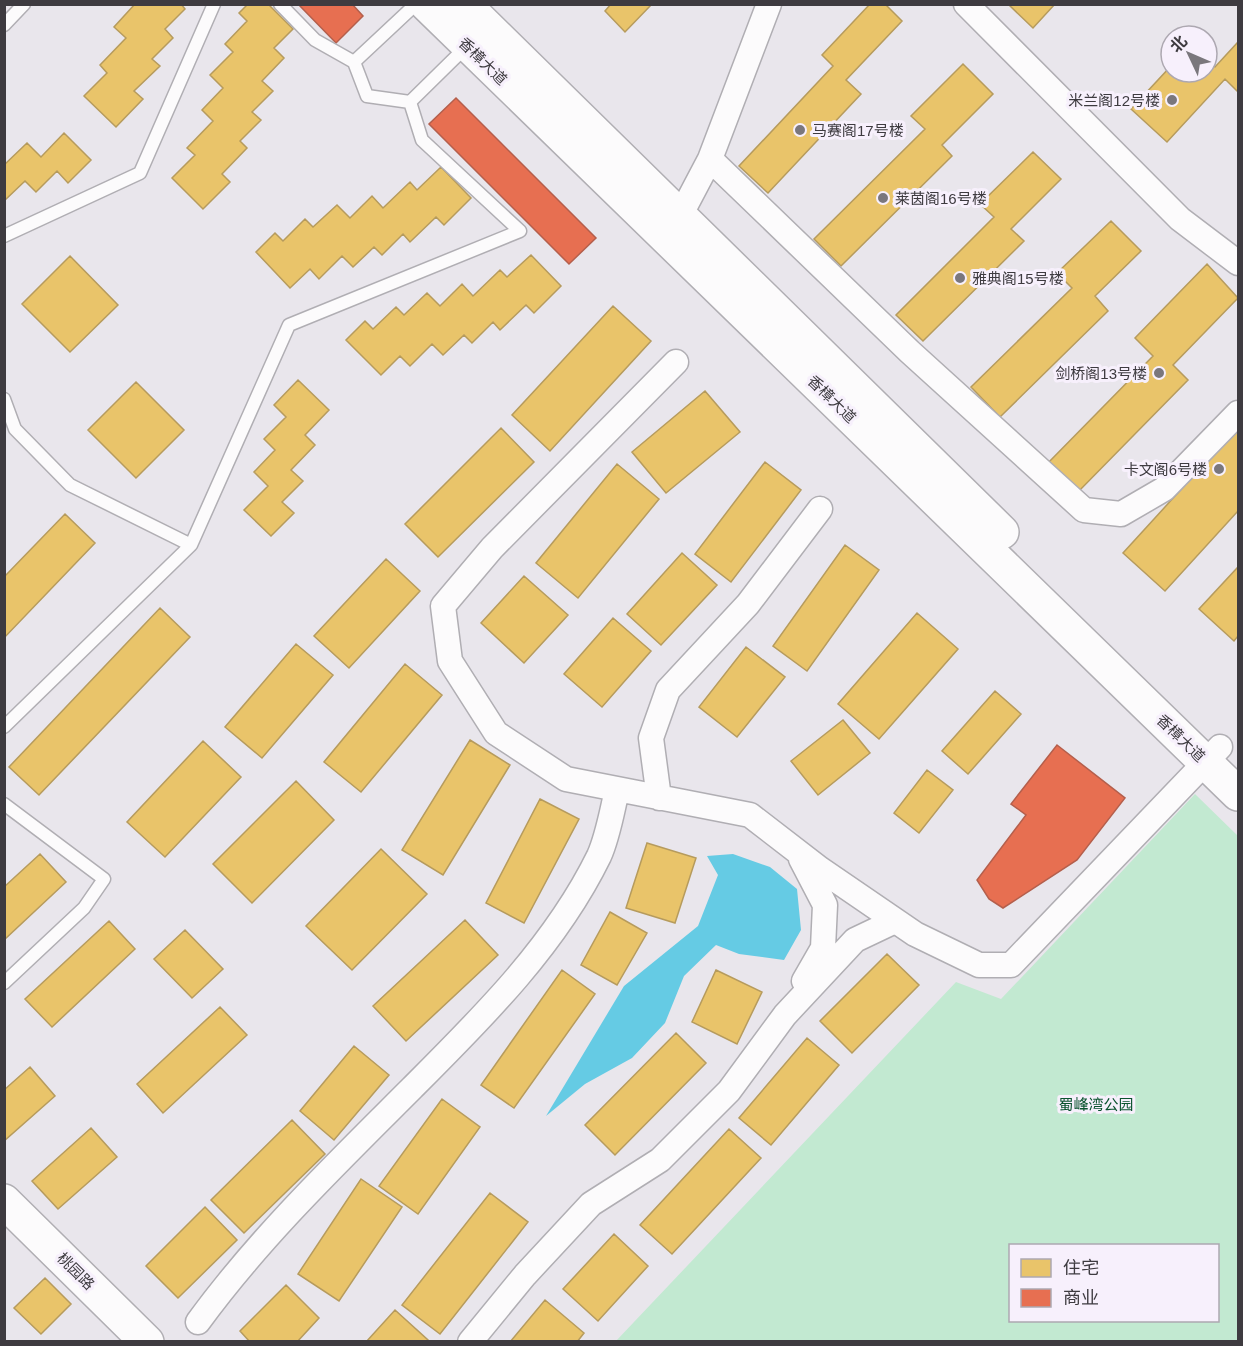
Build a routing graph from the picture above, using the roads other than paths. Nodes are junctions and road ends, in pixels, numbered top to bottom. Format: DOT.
graph roads {
  1 [pos="24,4"];
  2 [pos="214,4"];
  3 [pos="279,4"];
  4 [pos="416,4"];
  5 [pos="426,4"];
  6 [pos="464,4"];
  7 [pos="769,4"];
  8 [pos="966,4"];
  9 [pos="4,25"];
  10 [pos="467,45"];
  11 [pos="354,62"];
  12 [pos="410,102"];
  13 [pos="710,159"];
  14 [pos="672,226"];
  15 [pos="4,236"];
  16 [pos="1239,263"];
  17 [pos="676,362"];
  18 [pos="4,399"];
  19 [pos="1239,413"];
  20 [pos="820,509"];
  21 [pos="191,545"];
  22 [pos="4,727"];
  23 [pos="1228,770"];
  24 [pos="617,790"];
  25 [pos="659,798"];
  26 [pos="4,804"];
  27 [pos="797,851"];
  28 [pos="895,921"];
  29 [pos="4,983"];
  30 [pos="785,1015"];
  31 [pos="4,1201"];
  32 [pos="198,1322"];
  33 [pos="147,1341"];
  34 [pos="470,1341"];
  1 -- 9 [label="lane"];
  2 -- 15 [label="lane"];
  3 -- 11 [label="lane"];
  4 -- 11 [label="lane"];
  5 -- 10 [label="street, 香樟大道"];
  6 -- 14 [label="street, 香樟大道"];
  7 -- 13 [label="street"];
  8 -- 16 [label="street"];
  10 -- 12 [label="lane"];
  10 -- 14 [label="street, 香樟大道"];
  11 -- 12 [label="lane"];
  12 -- 21 [label="lane"];
  13 -- 14 [label="street"];
  13 -- 19 [label="street"];
  14 -- 23 [label="street, 香樟大道"];
  17 -- 24 [label="street"];
  18 -- 21 [label="lane"];
  20 -- 25 [label="street"];
  21 -- 22 [label="lane"];
  23 -- 28 [label="street"];
  24 -- 25 [label="street"];
  24 -- 32 [label="street"];
  25 -- 27 [label="street"];
  26 -- 29 [label="lane"];
  27 -- 28 [label="street"];
  27 -- 30 [label="street"];
  28 -- 30 [label="street"];
  30 -- 34 [label="street"];
  31 -- 33 [label="street, 桃园路"];
}
